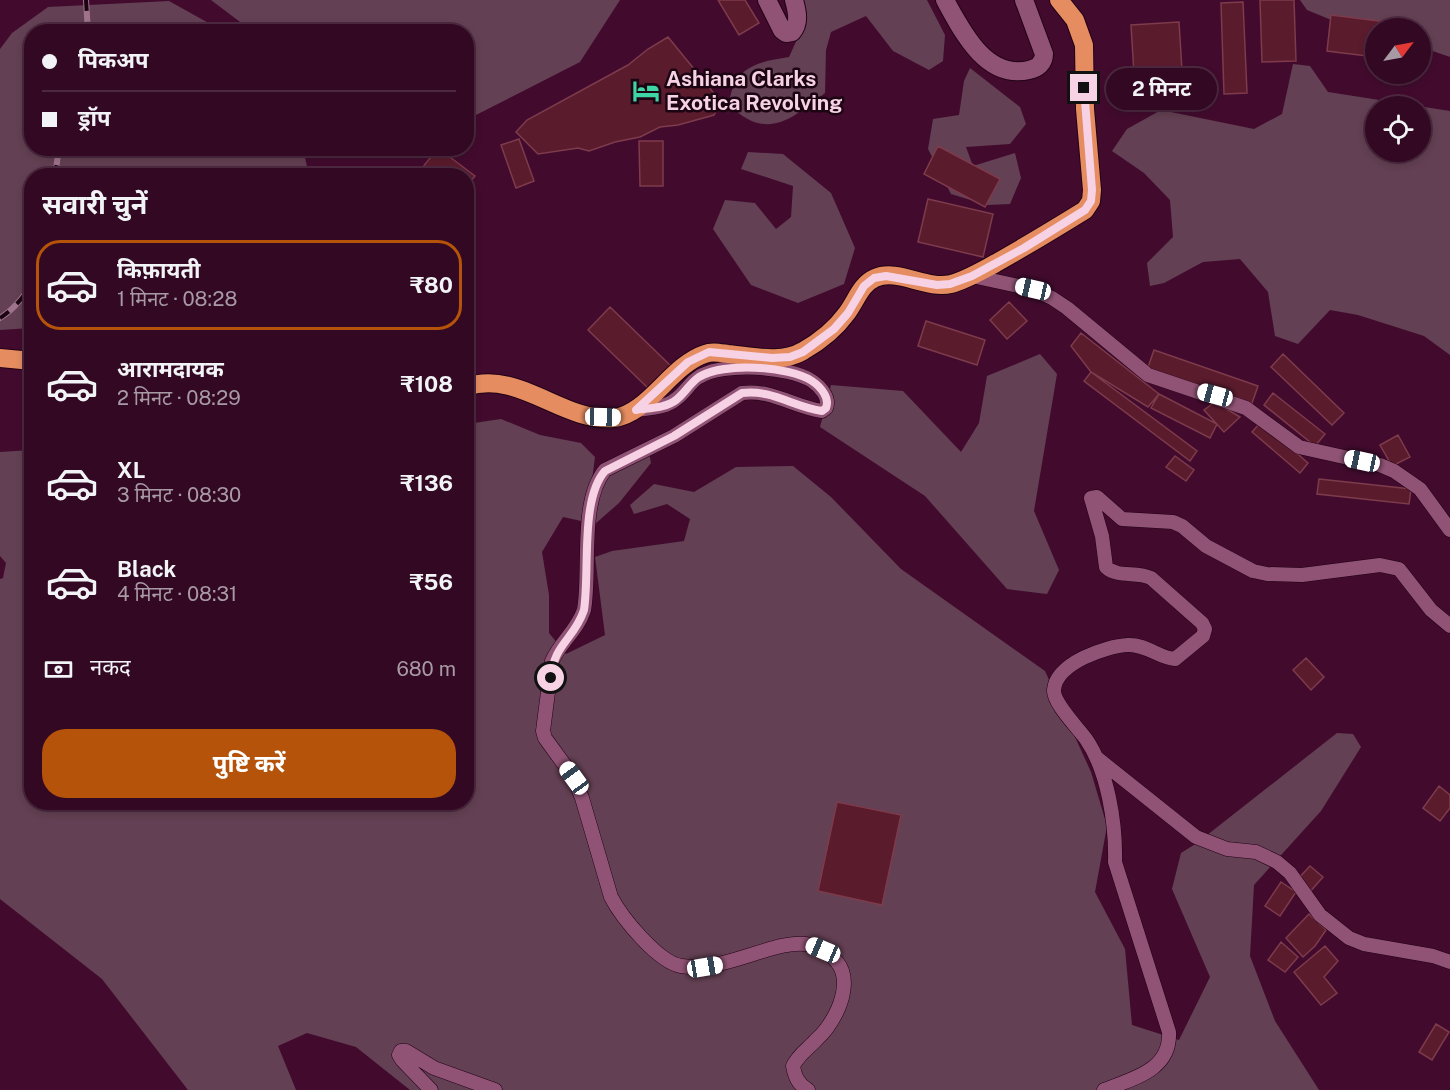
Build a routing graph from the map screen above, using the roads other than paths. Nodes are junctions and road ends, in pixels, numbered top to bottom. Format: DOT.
graph roads {
  1 [pos="767,0"];
  2 [pos="794,0"];
  3 [pos="945,0"];
  4 [pos="1024,0"];
  5 [pos="1059,0"];
  6 [pos="972,276"];
  7 [pos="0,358"];
  8 [pos="24,360"];
  9 [pos="474,384"];
  10 [pos="636,410"];
  11 [pos="1450,530"];
  12 [pos="1450,626"];
  13 [pos="1096,758"];
  14 [pos="1450,962"];
  15 [pos="431,1090"];
  16 [pos="495,1090"];
  17 [pos="808,1090"];
  18 [pos="1104,1090"];
  1 -- 2 [label="street"];
  3 -- 4 [label="street"];
  5 -- 6 [label="highway"];
  6 -- 10 [label="highway"];
  6 -- 11 [label="street"];
  7 -- 8 [label="highway"];
  9 -- 10 [label="highway"];
  10 -- 17 [label="street"];
  12 -- 13 [label="street"];
  13 -- 14 [label="street"];
  13 -- 18 [label="street"];
  15 -- 16 [label="street"];
}
